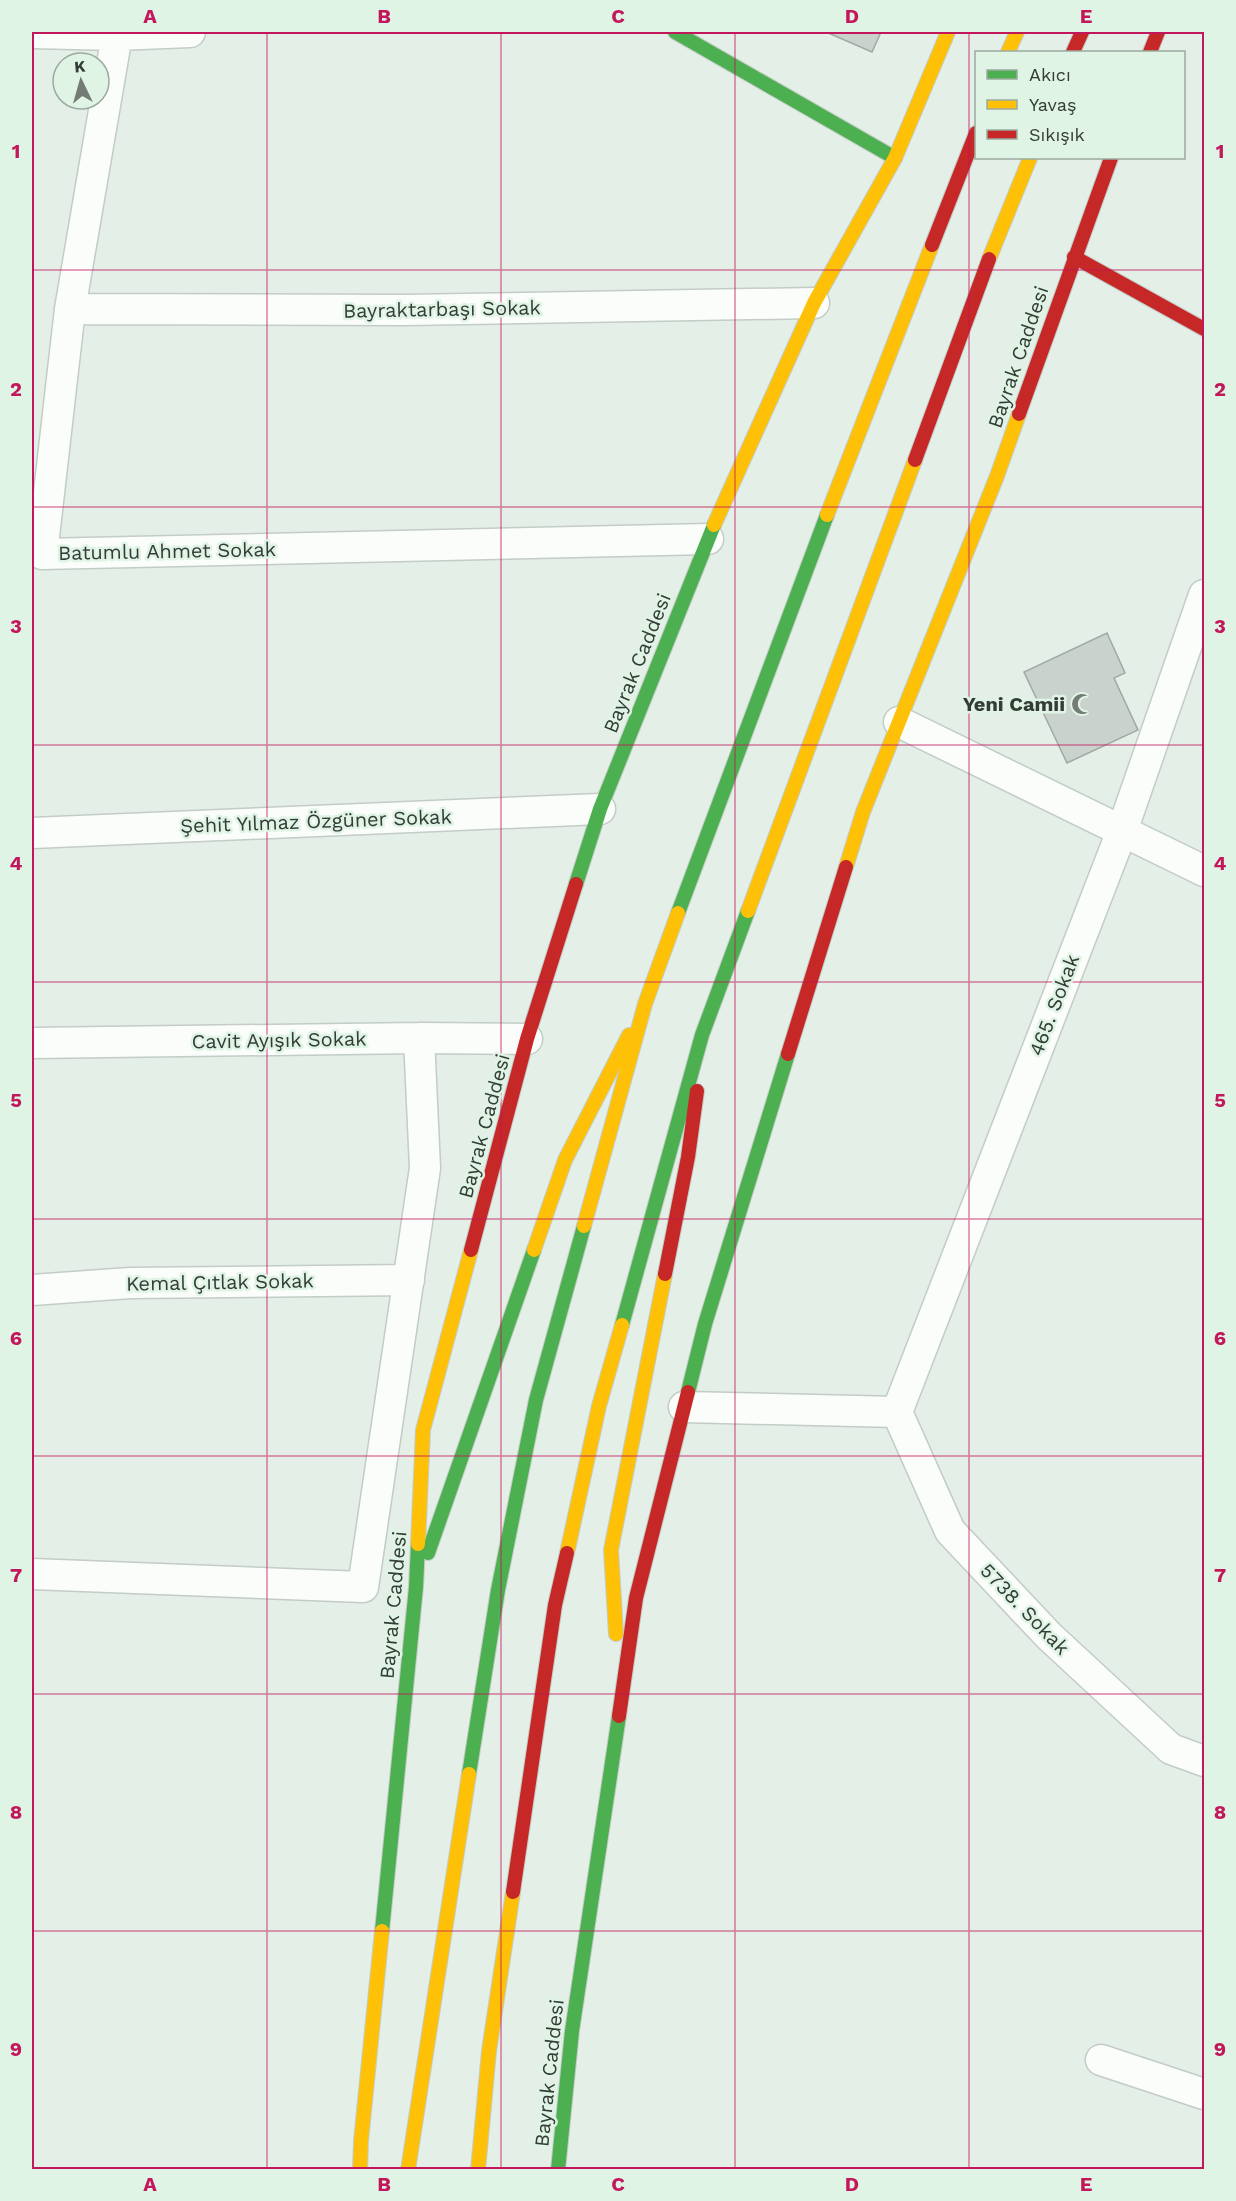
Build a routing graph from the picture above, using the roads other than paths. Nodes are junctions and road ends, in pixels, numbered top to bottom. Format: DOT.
graph roads {
  1 [pos="190,32"];
  2 [pos="675,32"];
  3 [pos="948,32"];
  4 [pos="1017,32"];
  5 [pos="1082,32"];
  6 [pos="1158,32"];
  7 [pos="32,33"];
  8 [pos="117,35"];
  9 [pos="1008,51"];
  10 [pos="1073,51"];
  11 [pos="1150,51"];
  12 [pos="975,136"];
  13 [pos="895,158"];
  14 [pos="1030,159"];
  15 [pos="1111,159"];
  16 [pos="1074,257"];
  17 [pos="814,303"];
  18 [pos="70,309"];
  19 [pos="1204,329"];
  20 [pos="708,539"];
  21 [pos="1204,595"];
  22 [pos="899,722"];
  23 [pos="600,808"];
  24 [pos="1122,831"];
  25 [pos="32,833"];
  26 [pos="1204,871"];
  27 [pos="645,1004"];
  28 [pos="707,1022"];
  29 [pos="419,1038"];
  30 [pos="526,1039"];
  31 [pos="32,1043"];
  32 [pos="409,1280"];
  33 [pos="32,1290"];
  34 [pos="684,1407"];
  35 [pos="897,1412"];
  36 [pos="32,1575"];
  37 [pos="416,1587"];
  38 [pos="621,1702"];
  39 [pos="1204,1761"];
  40 [pos="1101,2060"];
  41 [pos="1204,2094"];
  42 [pos="360,2169"];
  43 [pos="408,2169"];
  44 [pos="478,2169"];
  45 [pos="558,2169"];
  1 -- 8 [label="street"];
  2 -- 13 [label="main road"];
  3 -- 13 [label="main road, Bayrak Caddesi"];
  4 -- 9 [label="main road"];
  5 -- 10 [label="main road"];
  6 -- 11 [label="main road"];
  7 -- 8 [label="street"];
  8 -- 18 [label="street, Batumlu Ahmet Sokak"];
  12 -- 27 [label="main road"];
  13 -- 17 [label="main road, Bayrak Caddesi"];
  14 -- 28 [label="main road"];
  15 -- 16 [label="main road, Bayrak Caddesi"];
  16 -- 19 [label="main road"];
  16 -- 22 [label="main road, Bayrak Caddesi"];
  17 -- 18 [label="street, Bayraktarbaşı Sokak"];
  17 -- 20 [label="main road, Bayrak Caddesi"];
  18 -- 20 [label="street, Batumlu Ahmet Sokak"];
  20 -- 23 [label="main road, Bayrak Caddesi"];
  21 -- 24 [label="street, 465. Sokak"];
  22 -- 24 [label="street"];
  22 -- 34 [label="main road, Bayrak Caddesi"];
  23 -- 25 [label="street, Şehit Yılmaz Özgüner Sokak"];
  23 -- 30 [label="main road, Bayrak Caddesi"];
  24 -- 26 [label="street"];
  24 -- 35 [label="street, 465. Sokak"];
  27 -- 37 [label="main road"];
  27 -- 43 [label="main road"];
  28 -- 38 [label="main road"];
  28 -- 44 [label="main road"];
  29 -- 30 [label="street, Cavit Ayışık Sokak"];
  29 -- 31 [label="street, Cavit Ayışık Sokak"];
  29 -- 32 [label="street"];
  30 -- 37 [label="main road, Bayrak Caddesi"];
  32 -- 33 [label="street, Kemal Çıtlak Sokak"];
  32 -- 36 [label="street"];
  34 -- 35 [label="street"];
  34 -- 38 [label="main road, Bayrak Caddesi"];
  35 -- 39 [label="street, 5738. Sokak"];
  37 -- 42 [label="main road, Bayrak Caddesi"];
  38 -- 45 [label="main road, Bayrak Caddesi"];
  40 -- 41 [label="street"];
}
